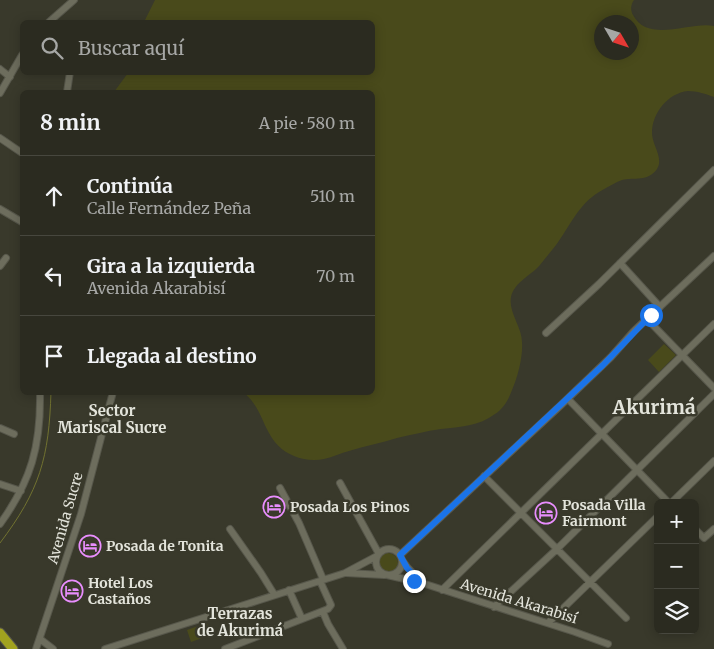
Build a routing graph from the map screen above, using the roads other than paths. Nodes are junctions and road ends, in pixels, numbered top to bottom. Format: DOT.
graph roads {
  1 [pos="74,0"];
  2 [pos="51,20"];
  3 [pos="20,58"];
  4 [pos="0,69"];
  5 [pos="70,75"];
  6 [pos="10,76"];
  7 [pos="67,90"];
  8 [pos="0,93"];
  9 [pos="0,138"];
  10 [pos="20,152"];
  11 [pos="714,170"];
  12 [pos="0,209"];
  13 [pos="20,221"];
  14 [pos="714,256"];
  15 [pos="6,258"];
  16 [pos="620,263"];
  17 [pos="0,266"];
  18 [pos="660,308"];
  19 [pos="647,319"];
  20 [pos="714,324"];
  21 [pos="546,333"];
  22 [pos="682,355"];
  23 [pos="714,388"];
  24 [pos="714,394"];
  25 [pos="40,395"];
  26 [pos="112,395"];
  27 [pos="568,399"];
  28 [pos="0,428"];
  29 [pos="14,434"];
  30 [pos="602,434"];
  31 [pos="714,461"];
  32 [pos="636,469"];
  33 [pos="484,476"];
  34 [pos="340,483"];
  35 [pos="0,484"];
  36 [pos="280,488"];
  37 [pos="21,491"];
  38 [pos="666,499"];
  39 [pos="674,499"];
  40 [pos="522,514"];
  41 [pos="654,520"];
  42 [pos="0,524"];
  43 [pos="714,529"];
  44 [pos="230,530"];
  45 [pos="699,533"];
  46 [pos="557,549"];
  47 [pos="378,555"];
  48 [pos="401,557"];
  49 [pos="345,573"];
  50 [pos="386,575"];
  51 [pos="322,580"];
  52 [pos="590,582"];
  53 [pos="422,583"];
  54 [pos="289,590"];
  55 [pos="442,590"];
  56 [pos="274,594"];
  57 [pos="494,607"];
  58 [pos="322,612"];
  59 [pos="626,618"];
  60 [pos="302,619"];
  61 [pos="548,623"];
  62 [pos="0,633"];
  63 [pos="40,639"];
  64 [pos="608,644"];
  65 [pos="13,649"];
  66 [pos="36,649"];
  67 [pos="53,649"];
  68 [pos="106,649"];
  69 [pos="225,649"];
  70 [pos="343,649"];
  1 -- 2 [label="street"];
  3 -- 6 [label="street"];
  4 -- 6 [label="street"];
  5 -- 7 [label="street"];
  6 -- 8 [label="street"];
  9 -- 10 [label="street"];
  11 -- 16 [label="street"];
  12 -- 13 [label="street"];
  14 -- 18 [label="street"];
  15 -- 17 [label="street"];
  16 -- 18 [label="street"];
  16 -- 21 [label="street"];
  18 -- 19 [label="street"];
  19 -- 22 [label="street"];
  19 -- 27 [label="street"];
  20 -- 22 [label="street"];
  22 -- 23 [label="street"];
  22 -- 30 [label="street"];
  24 -- 32 [label="street"];
  25 -- 37 [label="street"];
  26 -- 63 [label="street, Avenida Sucre"];
  27 -- 30 [label="street"];
  27 -- 33 [label="street"];
  28 -- 29 [label="street"];
  30 -- 32 [label="street"];
  30 -- 40 [label="street"];
  31 -- 39 [label="street"];
  32 -- 38 [label="street"];
  32 -- 46 [label="street"];
  33 -- 40 [label="street"];
  33 -- 48 [label="street"];
  34 -- 47 [label="street"];
  35 -- 37 [label="street"];
  36 -- 51 [label="street"];
  37 -- 42 [label="street"];
  40 -- 46 [label="street"];
  40 -- 55 [label="street"];
  41 -- 52 [label="street"];
  43 -- 45 [label="street"];
  44 -- 56 [label="street"];
  46 -- 52 [label="street"];
  46 -- 57 [label="street"];
  47 -- 48 [label="street"];
  47 -- 49 [label="street, Avenida Akarabisí"];
  47 -- 50 [label="street"];
  48 -- 50 [label="street"];
  48 -- 53 [label="street, Avenida Akarabisí"];
  49 -- 50 [label="street, Avenida Akarabisí"];
  49 -- 51 [label="street, Avenida Akarabisí"];
  50 -- 53 [label="street, Avenida Akarabisí"];
  51 -- 54 [label="street, Avenida Akarabisí"];
  51 -- 58 [label="street"];
  52 -- 59 [label="street"];
  52 -- 61 [label="street"];
  53 -- 55 [label="street, Avenida Akarabisí"];
  54 -- 56 [label="street, Avenida Akarabisí"];
  54 -- 60 [label="street"];
  55 -- 57 [label="street, Avenida Akarabisí"];
  56 -- 68 [label="street, Avenida Akarabisí"];
  57 -- 61 [label="street, Avenida Akarabisí"];
  58 -- 60 [label="street"];
  58 -- 70 [label="street"];
  60 -- 69 [label="street"];
  61 -- 64 [label="street, Avenida Akarabisí"];
  62 -- 65 [label="highway"];
  63 -- 66 [label="street, Avenida Sucre"];
  63 -- 67 [label="street"];
}
